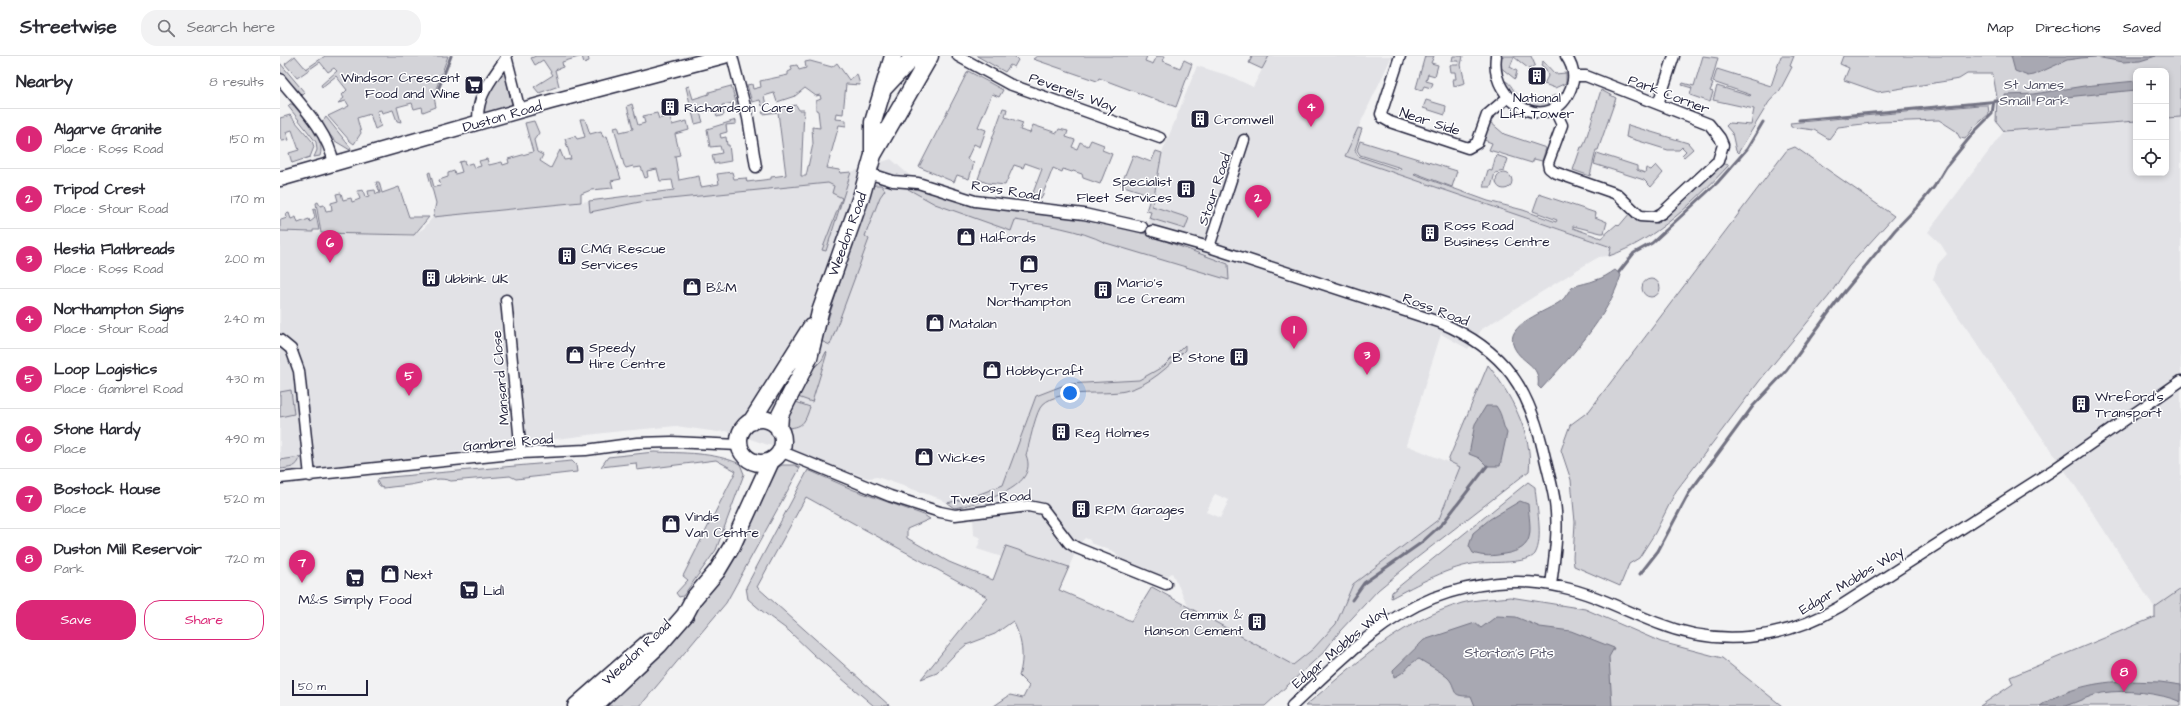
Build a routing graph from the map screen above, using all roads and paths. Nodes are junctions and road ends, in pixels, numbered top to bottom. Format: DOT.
graph roads {
  1 [pos="724,56"];
  2 [pos="732,56"];
  3 [pos="887,56"];
  4 [pos="893,56"];
  5 [pos="930,56"];
  6 [pos="958,56"];
  7 [pos="1400,56"];
  8 [pos="1496,56"];
  9 [pos="1566,56"];
  10 [pos="1674,56"];
  11 [pos="506,57"];
  12 [pos="912,57"];
  13 [pos="1574,76"];
  14 [pos="280,79"];
  15 [pos="915,80"];
  16 [pos="880,94"];
  17 [pos="1507,98"];
  18 [pos="1658,104"];
  19 [pos="900,106"];
  20 [pos="1554,108"];
  21 [pos="520,111"];
  22 [pos="478,123"];
  23 [pos="1160,138"];
  24 [pos="1244,140"];
  25 [pos="873,155"];
  26 [pos="334,164"];
  27 [pos="756,167"];
  28 [pos="868,173"];
  29 [pos="280,179"];
  30 [pos="1142,227"];
  31 [pos="1152,231"];
  32 [pos="1209,247"];
  33 [pos="506,300"];
  34 [pos="820,312"];
  35 [pos="280,340"];
  36 [pos="2181,381"];
  37 [pos="751,422"];
  38 [pos="779,430"];
  39 [pos="739,445"];
  40 [pos="521,454"];
  41 [pos="775,456"];
  42 [pos="750,460"];
  43 [pos="310,476"];
  44 [pos="280,478"];
  45 [pos="750,507"];
  46 [pos="1166,584"];
  47 [pos="1551,585"];
  48 [pos="694,598"];
  49 [pos="576,706"];
  50 [pos="594,706"];
  51 [pos="1292,706"];
  1 -- 21 [label="street, Duston Road"];
  2 -- 27 [label="street"];
  3 -- 16 [label="street"];
  4 -- 16 [label="main road, Weedon Road"];
  5 -- 15 [label="main road, Weedon Road"];
  6 -- 23 [label="street, Peverel's Way"];
  7 -- 17 [label="street, Near Side"];
  8 -- 17 [label="street"];
  9 -- 13 [label="street"];
  10 -- 18 [label="street"];
  11 -- 21 [label="street"];
  11 -- 22 [label="street"];
  12 -- 15 [label="main road"];
  12 -- 16 [label="main road, Weedon Road"];
  13 -- 18 [label="street, Park Corner"];
  13 -- 20 [label="street"];
  14 -- 26 [label="street"];
  15 -- 19 [label="main road, Weedon Road"];
  16 -- 19 [label="main road"];
  16 -- 25 [label="main road, Weedon Road"];
  17 -- 20 [label="street"];
  18 -- 20 [label="street, Park Corner"];
  19 -- 25 [label="main road, Weedon Road"];
  21 -- 22 [label="street, Duston Road"];
  22 -- 26 [label="street, Duston Road"];
  24 -- 32 [label="street, Stour Road"];
  25 -- 28 [label="main road, Weedon Road"];
  26 -- 29 [label="street, Duston Road"];
  28 -- 30 [label="street, Ross Road"];
  28 -- 34 [label="main road, Weedon Road"];
  31 -- 32 [label="street, Ross Road"];
  32 -- 47 [label="street, Ross Road"];
  33 -- 40 [label="street, Mansard Close"];
  34 -- 37 [label="main road, Weedon Road"];
  34 -- 38 [label="main road, Weedon Road"];
  35 -- 43 [label="street"];
  36 -- 47 [label="street, Edgar Mobbs Way"];
  37 -- 38 [label="main road"];
  37 -- 39 [label="main road"];
  38 -- 41 [label="main road"];
  39 -- 40 [label="street, Gambrel Road"];
  39 -- 42 [label="main road"];
  40 -- 43 [label="street, Gambrel Road"];
  41 -- 42 [label="main road"];
  41 -- 45 [label="main road, Weedon Road"];
  41 -- 46 [label="street, Tweed Road"];
  42 -- 45 [label="main road, Weedon Road"];
  43 -- 44 [label="street, Gambrel Road"];
  45 -- 48 [label="main road, Weedon Road"];
  47 -- 51 [label="street, Edgar Mobbs Way"];
  48 -- 49 [label="main road, Weedon Road"];
  48 -- 50 [label="main road, Weedon Road"];
}
